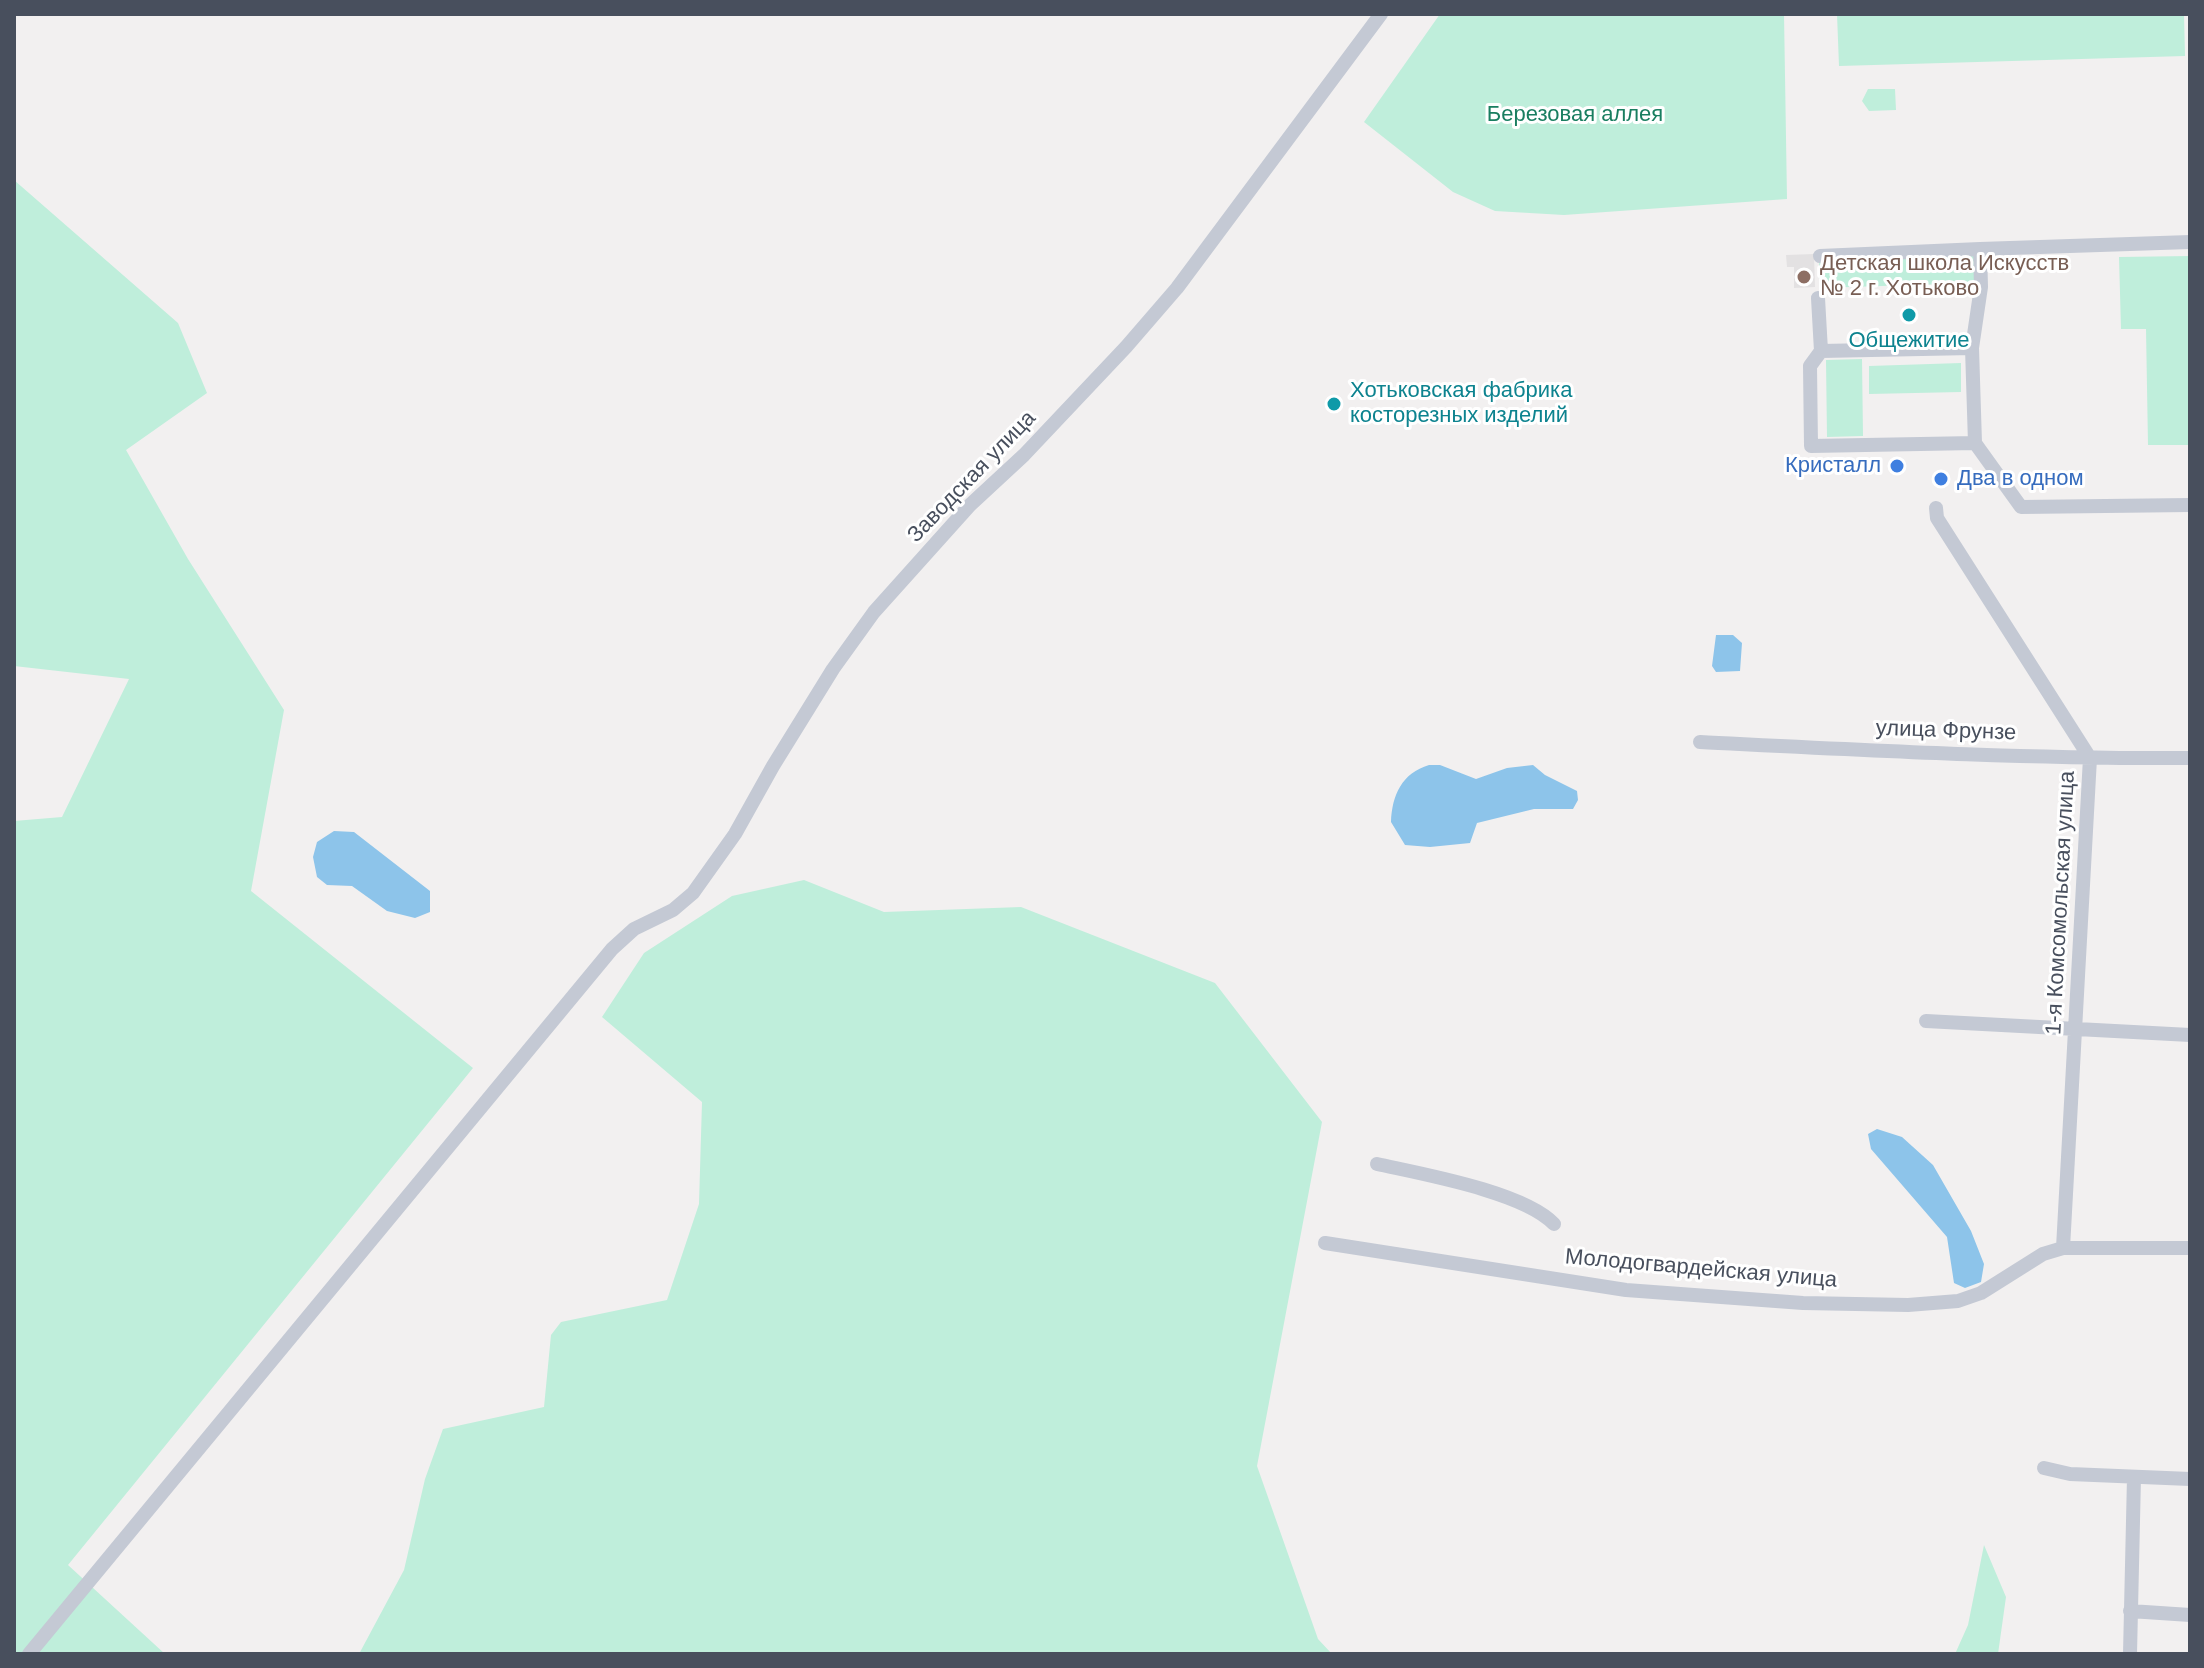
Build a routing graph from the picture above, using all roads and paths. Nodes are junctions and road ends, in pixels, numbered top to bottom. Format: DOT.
graph roads {
  1 [pos="1381,14"];
  2 [pos="2190,242"];
  3 [pos="1980,249"];
  4 [pos="1820,256"];
  5 [pos="1818,298"];
  6 [pos="1972,348"];
  7 [pos="1821,351"];
  8 [pos="1975,443"];
  9 [pos="2190,505"];
  10 [pos="1936,508"];
  11 [pos="1700,742"];
  12 [pos="2090,758"];
  13 [pos="2190,758"];
  14 [pos="1926,1021"];
  15 [pos="2077,1029"];
  16 [pos="2190,1035"];
  17 [pos="1377,1164"];
  18 [pos="1554,1224"];
  19 [pos="1325,1243"];
  20 [pos="2063,1248"];
  21 [pos="2190,1248"];
  22 [pos="2044,1468"];
  23 [pos="2134,1477"];
  24 [pos="2190,1479"];
  25 [pos="2130,1611"];
  26 [pos="2190,1615"];
  27 [pos="29,1654"];
  28 [pos="2130,1654"];
  1 -- 27 [label="street, Заводская улица"];
  2 -- 3 [label="street"];
  3 -- 4 [label="street"];
  3 -- 6 [label="street"];
  5 -- 7 [label="street"];
  6 -- 7 [label="street"];
  6 -- 8 [label="street"];
  7 -- 8 [label="street"];
  8 -- 9 [label="street"];
  10 -- 12 [label="street, 1-я Комсомольская улица"];
  11 -- 12 [label="street, улица Фрунзе"];
  12 -- 13 [label="street, улица Фрунзе"];
  12 -- 15 [label="street, 1-я Комсомольская улица"];
  14 -- 15 [label="street"];
  15 -- 16 [label="street"];
  15 -- 20 [label="street, 1-я Комсомольская улица"];
  17 -- 18 [label="street"];
  19 -- 20 [label="street, Молодогвардейская улица"];
  20 -- 21 [label="street"];
  22 -- 23 [label="street"];
  23 -- 24 [label="street"];
  23 -- 25 [label="street"];
  25 -- 26 [label="street"];
  25 -- 28 [label="street"];
}
